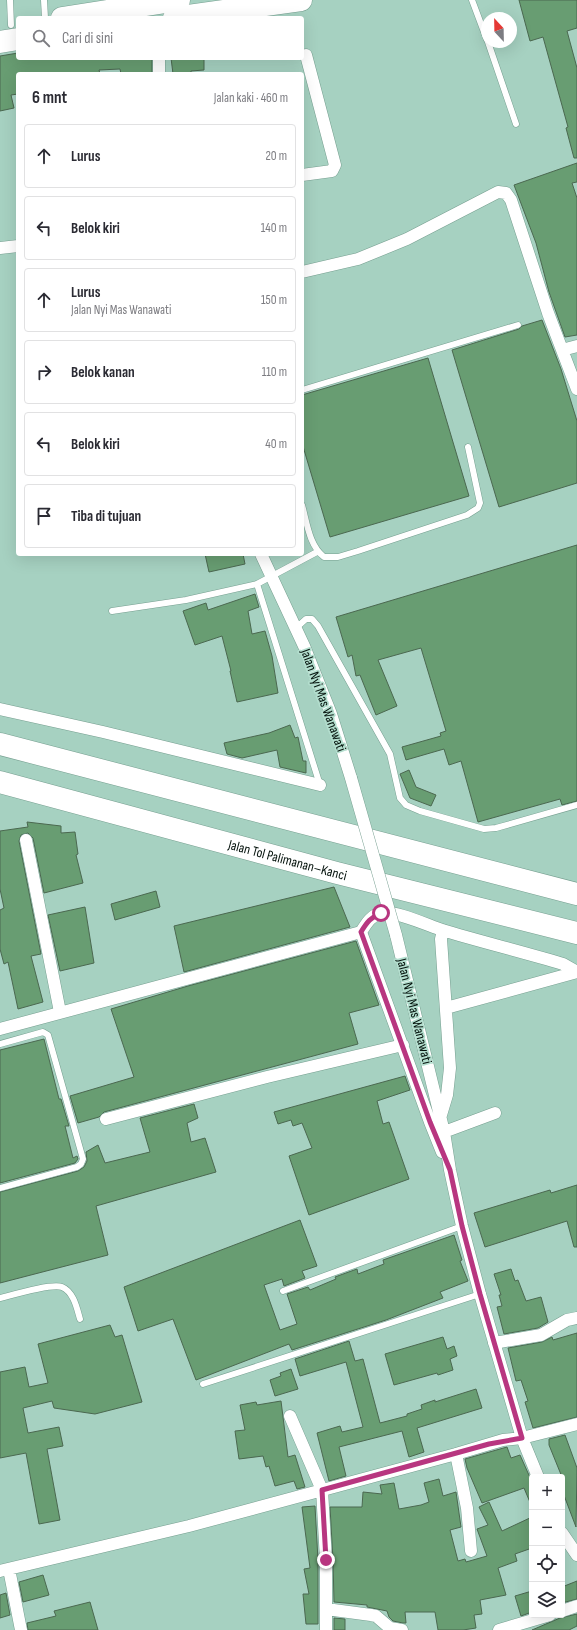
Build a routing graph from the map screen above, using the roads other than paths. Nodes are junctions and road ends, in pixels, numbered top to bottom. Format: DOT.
graph roads {
  1 [pos="10,0"];
  2 [pos="14,0"];
  3 [pos="44,0"];
  4 [pos="301,0"];
  5 [pos="472,0"];
  6 [pos="166,1"];
  7 [pos="45,16"];
  8 [pos="74,16"];
  9 [pos="188,16"];
  10 [pos="481,25"];
  11 [pos="9,31"];
  12 [pos="489,48"];
  13 [pos="306,55"];
  14 [pos="159,60"];
  15 [pos="159,72"];
  16 [pos="516,124"];
  17 [pos="304,175"];
  18 [pos="16,246"];
  19 [pos="0,248"];
  20 [pos="304,272"];
  21 [pos="518,325"];
  22 [pos="577,346"];
  23 [pos="562,350"];
  24 [pos="304,389"];
  25 [pos="577,390"];
  26 [pos="468,447"];
  27 [pos="304,512"];
  28 [pos="317,552"];
  29 [pos="262,556"];
  30 [pos="270,576"];
  31 [pos="257,584"];
  32 [pos="112,611"];
  33 [pos="296,628"];
  34 [pos="0,709"];
  35 [pos="0,744"];
  36 [pos="0,782"];
  37 [pos="320,785"];
  38 [pos="577,805"];
  39 [pos="26,840"];
  40 [pos="577,894"];
  41 [pos="443,930"];
  42 [pos="361,932"];
  43 [pos="577,933"];
  44 [pos="577,972"];
  45 [pos="446,1008"];
  46 [pos="60,1012"];
  47 [pos="0,1029"];
  48 [pos="0,1044"];
  49 [pos="403,1045"];
  50 [pos="495,1113"];
  51 [pos="440,1116"];
  52 [pos="106,1120"];
  53 [pos="444,1132"];
  54 [pos="450,1170"];
  55 [pos="0,1188"];
  56 [pos="462,1226"];
  57 [pos="283,1291"];
  58 [pos="480,1294"];
  59 [pos="0,1298"];
  60 [pos="577,1318"];
  61 [pos="80,1320"];
  62 [pos="494,1343"];
  63 [pos="203,1384"];
  64 [pos="290,1416"];
  65 [pos="577,1424"];
  66 [pos="522,1438"];
  67 [pos="456,1454"];
  68 [pos="537,1474"];
  69 [pos="322,1490"];
  70 [pos="565,1537"];
  71 [pos="471,1551"];
  72 [pos="577,1555"];
  73 [pos="4,1570"];
  74 [pos="577,1606"];
  75 [pos="326,1609"];
  76 [pos="565,1610"];
  77 [pos="540,1618"];
  78 [pos="20,1630"];
  79 [pos="326,1630"];
  80 [pos="402,1630"];
  81 [pos="499,1630"];
  1 -- 2 [label="lane"];
  1 -- 11 [label="lane"];
  3 -- 7 [label="lane"];
  4 -- 9 [label="highway"];
  5 -- 10 [label="lane"];
  6 -- 8 [label="highway"];
  12 -- 16 [label="lane"];
  13 -- 17 [label="street"];
  14 -- 15 [label="street"];
  18 -- 19 [label="street"];
  20 -- 23 [label="street"];
  21 -- 24 [label="lane"];
  22 -- 23 [label="street"];
  23 -- 25 [label="street"];
  26 -- 28 [label="lane"];
  27 -- 28 [label="lane"];
  28 -- 30 [label="lane"];
  29 -- 30 [label="street, Jalan Nyi Mas Wanawati"];
  30 -- 31 [label="lane"];
  30 -- 33 [label="street, Jalan Nyi Mas Wanawati"];
  31 -- 32 [label="lane"];
  31 -- 37 [label="lane"];
  33 -- 38 [label="lane"];
  33 -- 51 [label="street, Jalan Nyi Mas Wanawati, bridge"];
  34 -- 37 [label="street"];
  35 -- 40 [label="highway"];
  36 -- 43 [label="highway, Jalan Tol Palimanan–Kanci"];
  39 -- 46 [label="street"];
  41 -- 42 [label="street"];
  41 -- 44 [label="street"];
  41 -- 45 [label="street"];
  42 -- 46 [label="street"];
  42 -- 49 [label="street"];
  44 -- 45 [label="street"];
  45 -- 51 [label="street"];
  46 -- 47 [label="street"];
  48 -- 55 [label="lane"];
  49 -- 52 [label="street"];
  49 -- 54 [label="street"];
  50 -- 53 [label="street"];
  51 -- 53 [label="street, Jalan Nyi Mas Wanawati"];
  53 -- 54 [label="street, Jalan Nyi Mas Wanawati"];
  54 -- 56 [label="street, Jalan Nyi Mas Wanawati"];
  56 -- 57 [label="lane"];
  56 -- 58 [label="street, Jalan Nyi Mas Wanawati"];
  58 -- 62 [label="street, Jalan Nyi Mas Wanawati"];
  58 -- 63 [label="lane"];
  59 -- 61 [label="lane"];
  60 -- 62 [label="street"];
  62 -- 66 [label="street, Jalan Nyi Mas Wanawati"];
  64 -- 69 [label="street"];
  65 -- 66 [label="street"];
  66 -- 67 [label="street"];
  66 -- 68 [label="street, Jalan Nyi Mas Wanawati"];
  67 -- 69 [label="street"];
  67 -- 71 [label="street"];
  69 -- 73 [label="street"];
  69 -- 75 [label="street"];
  70 -- 72 [label="street"];
  73 -- 78 [label="street"];
  74 -- 76 [label="street"];
  75 -- 79 [label="street"];
  75 -- 80 [label="street"];
  77 -- 81 [label="street"];
}
